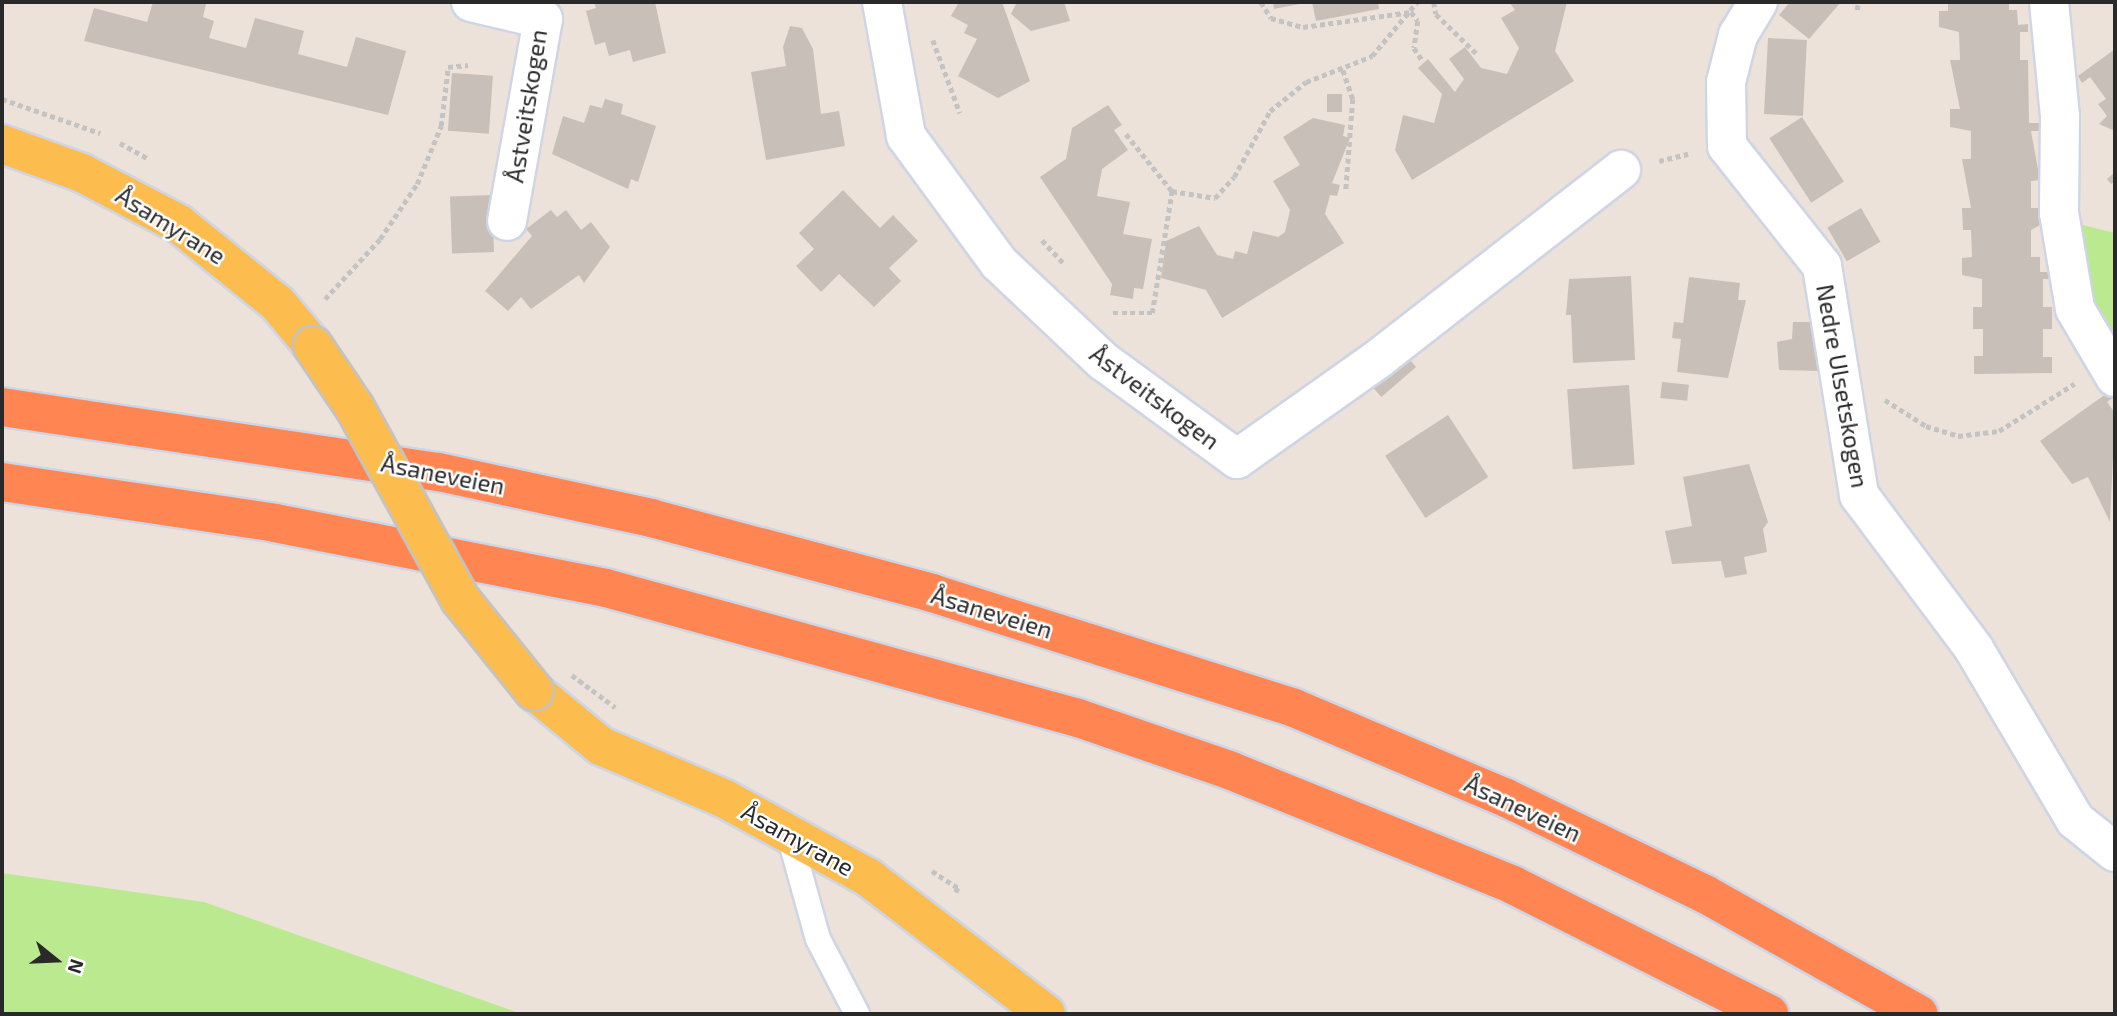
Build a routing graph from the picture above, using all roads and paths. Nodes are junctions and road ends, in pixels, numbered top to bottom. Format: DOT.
graph roads {
  1 [pos="471,2"];
  2 [pos="882,2"];
  3 [pos="1261,2"];
  4 [pos="1417,2"];
  5 [pos="1434,2"];
  6 [pos="1758,2"];
  7 [pos="1858,2"];
  8 [pos="2049,2"];
  9 [pos="1857,10"];
  10 [pos="1411,12"];
  11 [pos="929,29"];
  12 [pos="1478,55"];
  13 [pos="1422,60"];
  14 [pos="468,65"];
  15 [pos="1343,70"];
  16 [pos="960,113"];
  17 [pos="1126,134"];
  18 [pos="2,144"];
  19 [pos="1727,146"];
  20 [pos="1621,170"];
  21 [pos="1346,190"];
  22 [pos="1172,191"];
  23 [pos="507,221"];
  24 [pos="1042,240"];
  25 [pos="1076,277"];
  26 [pos="324,299"];
  27 [pos="1101,304"];
  28 [pos="2113,372"];
  29 [pos="1840,381"];
  30 [pos="2,407"];
  31 [pos="2,482"];
  32 [pos="788,831"];
  33 [pos="2115,852"];
  34 [pos="857,1014"];
  35 [pos="1045,1014"];
  36 [pos="1769,1014"];
  37 [pos="1919,1014"];
  1 -- 23 [label="street, Åstveitskogen"];
  2 -- 20 [label="street, Åstveitskogen"];
  3 -- 10 [label="path"];
  4 -- 10 [label="path"];
  5 -- 12 [label="path"];
  6 -- 19 [label="street"];
  7 -- 9 [label="path"];
  8 -- 28 [label="street"];
  10 -- 13 [label="path"];
  10 -- 15 [label="path"];
  11 -- 16 [label="path"];
  14 -- 26 [label="path"];
  15 -- 21 [label="path"];
  15 -- 22 [label="path"];
  17 -- 22 [label="path"];
  18 -- 32 [label="main road, Åsamyrane, bridge"];
  19 -- 20 [label="path"];
  19 -- 29 [label="street, Nedre Ulsetskogen"];
  22 -- 27 [label="path"];
  24 -- 25 [label="path"];
  28 -- 29 [label="path"];
  29 -- 33 [label="street, Nedre Ulsetskogen"];
  30 -- 37 [label="highway, Åsaneveien"];
  31 -- 36 [label="highway"];
  32 -- 34 [label="lane"];
  32 -- 35 [label="main road, Åsamyrane"];
}
